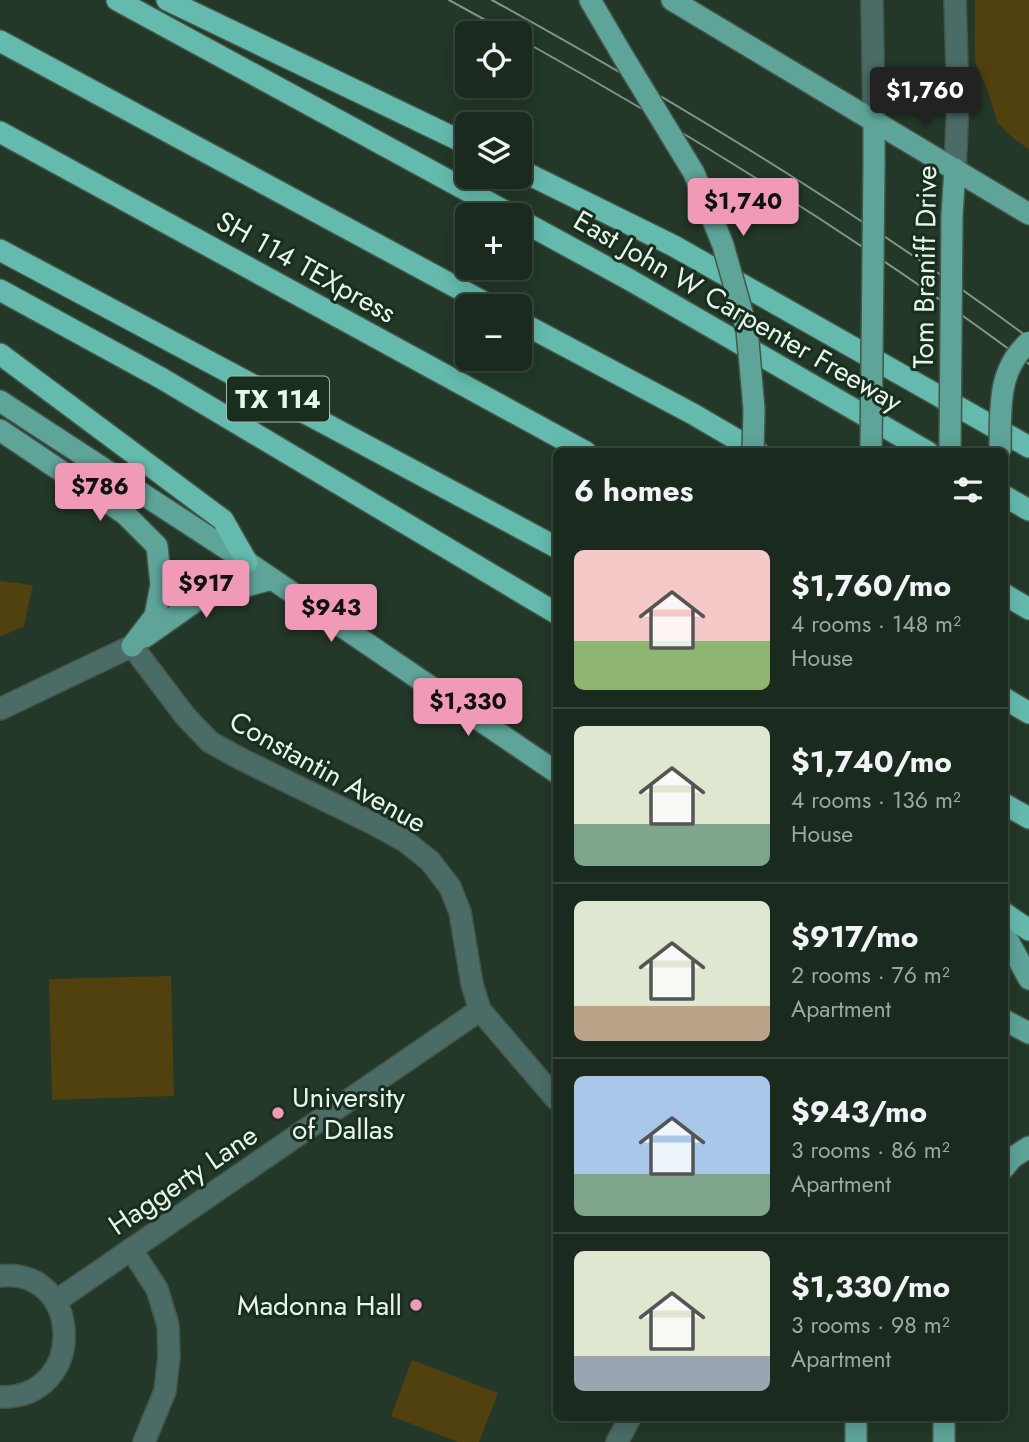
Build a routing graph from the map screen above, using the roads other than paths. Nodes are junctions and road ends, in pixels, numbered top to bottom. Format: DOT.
graph roads {
  1 [pos="117,0"];
  2 [pos="167,0"];
  3 [pos="590,0"];
  4 [pos="672,0"];
  5 [pos="872,0"];
  6 [pos="955,0"];
  7 [pos="0,41"];
  8 [pos="874,121"];
  9 [pos="0,132"];
  10 [pos="455,138"];
  11 [pos="954,169"];
  12 [pos="532,176"];
  13 [pos="490,203"];
  14 [pos="1029,214"];
  15 [pos="532,226"];
  16 [pos="0,250"];
  17 [pos="0,290"];
  18 [pos="469,294"];
  19 [pos="532,328"];
  20 [pos="1029,342"];
  21 [pos="0,354"];
  22 [pos="0,401"];
  23 [pos="0,430"];
  24 [pos="1029,447"];
  25 [pos="579,448"];
  26 [pos="748,448"];
  27 [pos="755,448"];
  28 [pos="871,448"];
  29 [pos="921,448"];
  30 [pos="950,448"];
  31 [pos="1000,448"];
  32 [pos="1008,498"];
  33 [pos="1029,510"];
  34 [pos="553,545"];
  35 [pos="247,562"];
  36 [pos="272,579"];
  37 [pos="1008,596"];
  38 [pos="1029,609"];
  39 [pos="553,611"];
  40 [pos="132,646"];
  41 [pos="1008,700"];
  42 [pos="0,709"];
  43 [pos="1029,713"];
  44 [pos="553,769"];
  45 [pos="1008,806"];
  46 [pos="1029,818"];
  47 [pos="1008,916"];
  48 [pos="1029,930"];
  49 [pos="1008,940"];
  50 [pos="1029,979"];
  51 [pos="480,1010"];
  52 [pos="1008,1022"];
  53 [pos="1029,1033"];
  54 [pos="553,1095"];
  55 [pos="1029,1147"];
  56 [pos="1008,1163"];
  57 [pos="131,1250"];
  58 [pos="0,1276"];
  59 [pos="56,1301"];
  60 [pos="0,1396"];
  61 [pos="628,1421"];
  62 [pos="856,1421"];
  63 [pos="944,1421"];
  64 [pos="144,1442"];
  65 [pos="617,1442"];
  66 [pos="856,1442"];
  67 [pos="944,1442"];
  1 -- 13 [label="highway"];
  2 -- 10 [label="highway"];
  3 -- 27 [label="main road, bridge"];
  4 -- 8 [label="main road"];
  5 -- 8 [label="street, Tom Braniff Drive"];
  6 -- 11 [label="street, Tom Braniff Drive"];
  7 -- 18 [label="highway, SH 114 TEXpress"];
  8 -- 11 [label="main road"];
  8 -- 28 [label="main road, Tom Braniff Drive, bridge"];
  9 -- 25 [label="highway, SH 114 TEXpress"];
  11 -- 14 [label="main road"];
  11 -- 30 [label="main road, Tom Braniff Drive, bridge"];
  12 -- 24 [label="highway"];
  15 -- 29 [label="highway, East John W Carpenter Freeway"];
  16 -- 34 [label="highway, TX 114"];
  17 -- 39 [label="highway"];
  19 -- 26 [label="highway"];
  20 -- 31 [label="main road, bridge"];
  21 -- 35 [label="highway"];
  22 -- 35 [label="main road"];
  23 -- 40 [label="main road"];
  32 -- 33 [label="highway"];
  35 -- 36 [label="main road"];
  36 -- 40 [label="main road"];
  36 -- 44 [label="main road"];
  37 -- 38 [label="highway"];
  40 -- 42 [label="street"];
  40 -- 51 [label="street, Constantin Avenue"];
  41 -- 43 [label="highway"];
  45 -- 46 [label="highway"];
  47 -- 48 [label="highway"];
  49 -- 50 [label="main road"];
  51 -- 54 [label="street, Constantin Avenue"];
  51 -- 57 [label="street, Haggerty Lane"];
  52 -- 53 [label="main road"];
  55 -- 56 [label="main road"];
  57 -- 59 [label="street, Haggerty Lane"];
  57 -- 64 [label="street"];
  58 -- 59 [label="street"];
  59 -- 60 [label="street"];
  61 -- 65 [label="street"];
  62 -- 66 [label="main road"];
  63 -- 67 [label="main road"];
}
